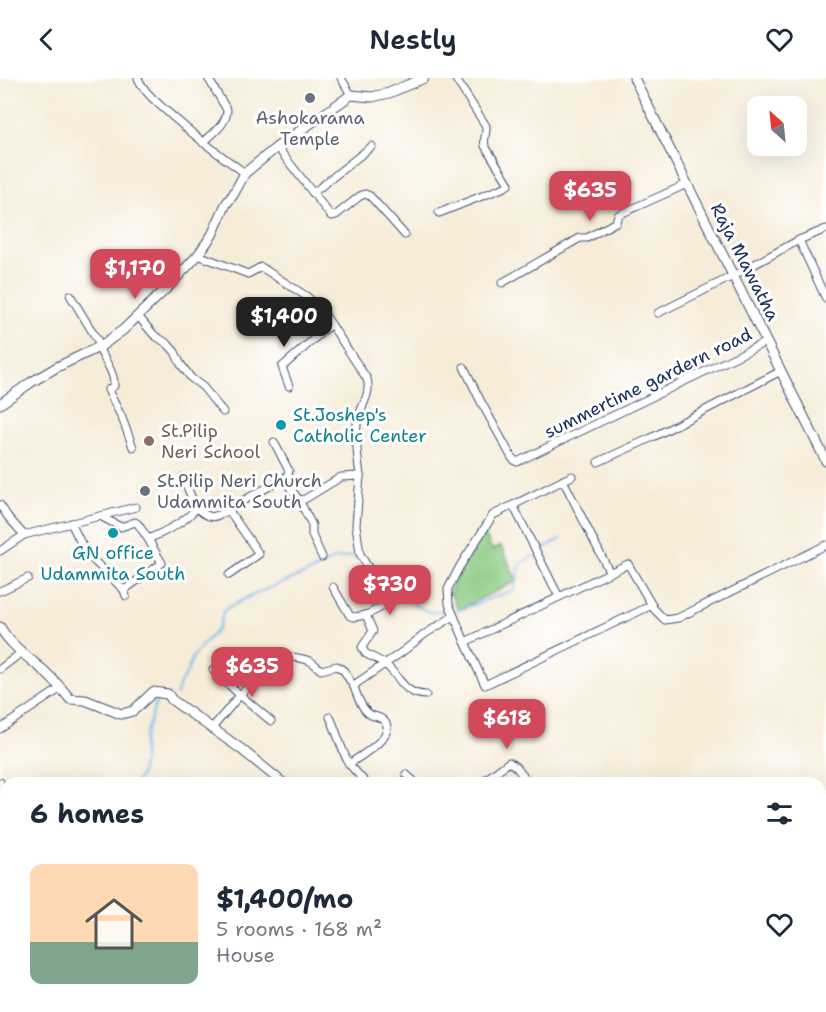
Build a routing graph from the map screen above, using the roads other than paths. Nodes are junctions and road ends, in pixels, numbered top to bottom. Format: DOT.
graph roads {
  1 [pos="138,78"];
  2 [pos="208,78"];
  3 [pos="341,78"];
  4 [pos="424,78"];
  5 [pos="454,78"];
  6 [pos="634,78"];
  7 [pos="351,95"];
  8 [pos="203,143"];
  9 [pos="372,146"];
  10 [pos="277,147"];
  11 [pos="245,173"];
  12 [pos="687,184"];
  13 [pos="313,193"];
  14 [pos="439,213"];
  15 [pos="826,229"];
  16 [pos="405,235"];
  17 [pos="799,240"];
  18 [pos="198,255"];
  19 [pos="733,276"];
  20 [pos="502,284"];
  21 [pos="70,294"];
  22 [pos="826,298"];
  23 [pos="658,313"];
  24 [pos="138,316"];
  25 [pos="331,324"];
  26 [pos="766,342"];
  27 [pos="100,346"];
  28 [pos="464,367"];
  29 [pos="781,371"];
  30 [pos="290,386"];
  31 [pos="0,404"];
  32 [pos="223,412"];
  33 [pos="274,442"];
  34 [pos="133,447"];
  35 [pos="826,461"];
  36 [pos="598,462"];
  37 [pos="572,476"];
  38 [pos="183,477"];
  39 [pos="360,477"];
  40 [pos="563,480"];
  41 [pos="285,482"];
  42 [pos="299,500"];
  43 [pos="0,505"];
  44 [pos="513,505"];
  45 [pos="136,507"];
  46 [pos="196,508"];
  47 [pos="227,512"];
  48 [pos="100,516"];
  49 [pos="71,523"];
  50 [pos="24,535"];
  51 [pos="148,539"];
  52 [pos="826,545"];
  53 [pos="0,551"];
  54 [pos="322,557"];
  55 [pos="609,573"];
  56 [pos="229,575"];
  57 [pos="28,578"];
  58 [pos="333,587"];
  59 [pos="0,591"];
  60 [pos="559,597"];
  61 [pos="652,605"];
  62 [pos="366,615"];
  63 [pos="454,616"];
  64 [pos="0,627"];
  65 [pos="465,642"];
  66 [pos="22,652"];
  67 [pos="385,664"];
  68 [pos="0,669"];
  69 [pos="213,670"];
  70 [pos="354,687"];
  71 [pos="61,688"];
  72 [pos="240,695"];
  73 [pos="426,695"];
  74 [pos="330,717"];
  75 [pos="271,720"];
  76 [pos="212,728"];
  77 [pos="0,729"];
  78 [pos="349,764"];
  79 [pos="406,774"];
  80 [pos="276,777"];
  81 [pos="361,777"];
  82 [pos="409,777"];
  83 [pos="489,777"];
  84 [pos="524,777"];
  1 -- 8 [label="street"];
  2 -- 8 [label="street"];
  3 -- 7 [label="street"];
  4 -- 7 [label="street"];
  5 -- 14 [label="street"];
  6 -- 12 [label="street, Raja Mawatha"];
  7 -- 10 [label="street"];
  8 -- 11 [label="street"];
  9 -- 13 [label="street"];
  10 -- 11 [label="street"];
  10 -- 13 [label="street"];
  11 -- 18 [label="street"];
  12 -- 19 [label="street, Raja Mawatha"];
  12 -- 20 [label="street"];
  13 -- 16 [label="street"];
  15 -- 17 [label="street"];
  17 -- 19 [label="street"];
  17 -- 22 [label="street"];
  18 -- 24 [label="street"];
  18 -- 25 [label="street"];
  19 -- 23 [label="street"];
  19 -- 26 [label="street, Raja Mawatha"];
  21 -- 27 [label="street"];
  24 -- 27 [label="street"];
  24 -- 32 [label="street"];
  25 -- 30 [label="street"];
  25 -- 39 [label="street"];
  26 -- 28 [label="street, summertime gardern road"];
  26 -- 29 [label="street, Raja Mawatha"];
  27 -- 31 [label="street"];
  27 -- 34 [label="street"];
  29 -- 35 [label="street, Raja Mawatha"];
  29 -- 36 [label="street"];
  33 -- 41 [label="street"];
  37 -- 40 [label="street"];
  38 -- 46 [label="street"];
  39 -- 42 [label="street"];
  39 -- 62 [label="street"];
  40 -- 44 [label="street"];
  40 -- 55 [label="street"];
  41 -- 42 [label="street"];
  41 -- 47 [label="street"];
  42 -- 54 [label="street"];
  43 -- 50 [label="street"];
  44 -- 60 [label="street"];
  44 -- 63 [label="street"];
  45 -- 48 [label="street"];
  46 -- 47 [label="street"];
  46 -- 51 [label="street"];
  47 -- 56 [label="street"];
  48 -- 49 [label="street"];
  48 -- 51 [label="street"];
  49 -- 50 [label="street"];
  49 -- 51 [label="street"];
  50 -- 53 [label="street"];
  52 -- 61 [label="street"];
  55 -- 60 [label="street"];
  55 -- 61 [label="street"];
  57 -- 59 [label="street"];
  58 -- 62 [label="street"];
  60 -- 65 [label="street"];
  61 -- 65 [label="street"];
  62 -- 67 [label="street"];
  63 -- 65 [label="street"];
  63 -- 67 [label="street"];
  64 -- 66 [label="street"];
  66 -- 68 [label="street"];
  66 -- 71 [label="street"];
  67 -- 70 [label="street"];
  67 -- 73 [label="street"];
  69 -- 72 [label="street"];
  70 -- 72 [label="street"];
  70 -- 78 [label="street"];
  71 -- 76 [label="street"];
  71 -- 77 [label="street"];
  72 -- 75 [label="street"];
  72 -- 76 [label="street"];
  74 -- 78 [label="street"];
  76 -- 80 [label="street"];
  78 -- 81 [label="street"];
  79 -- 82 [label="street"];
  83 -- 84 [label="street"];
}
